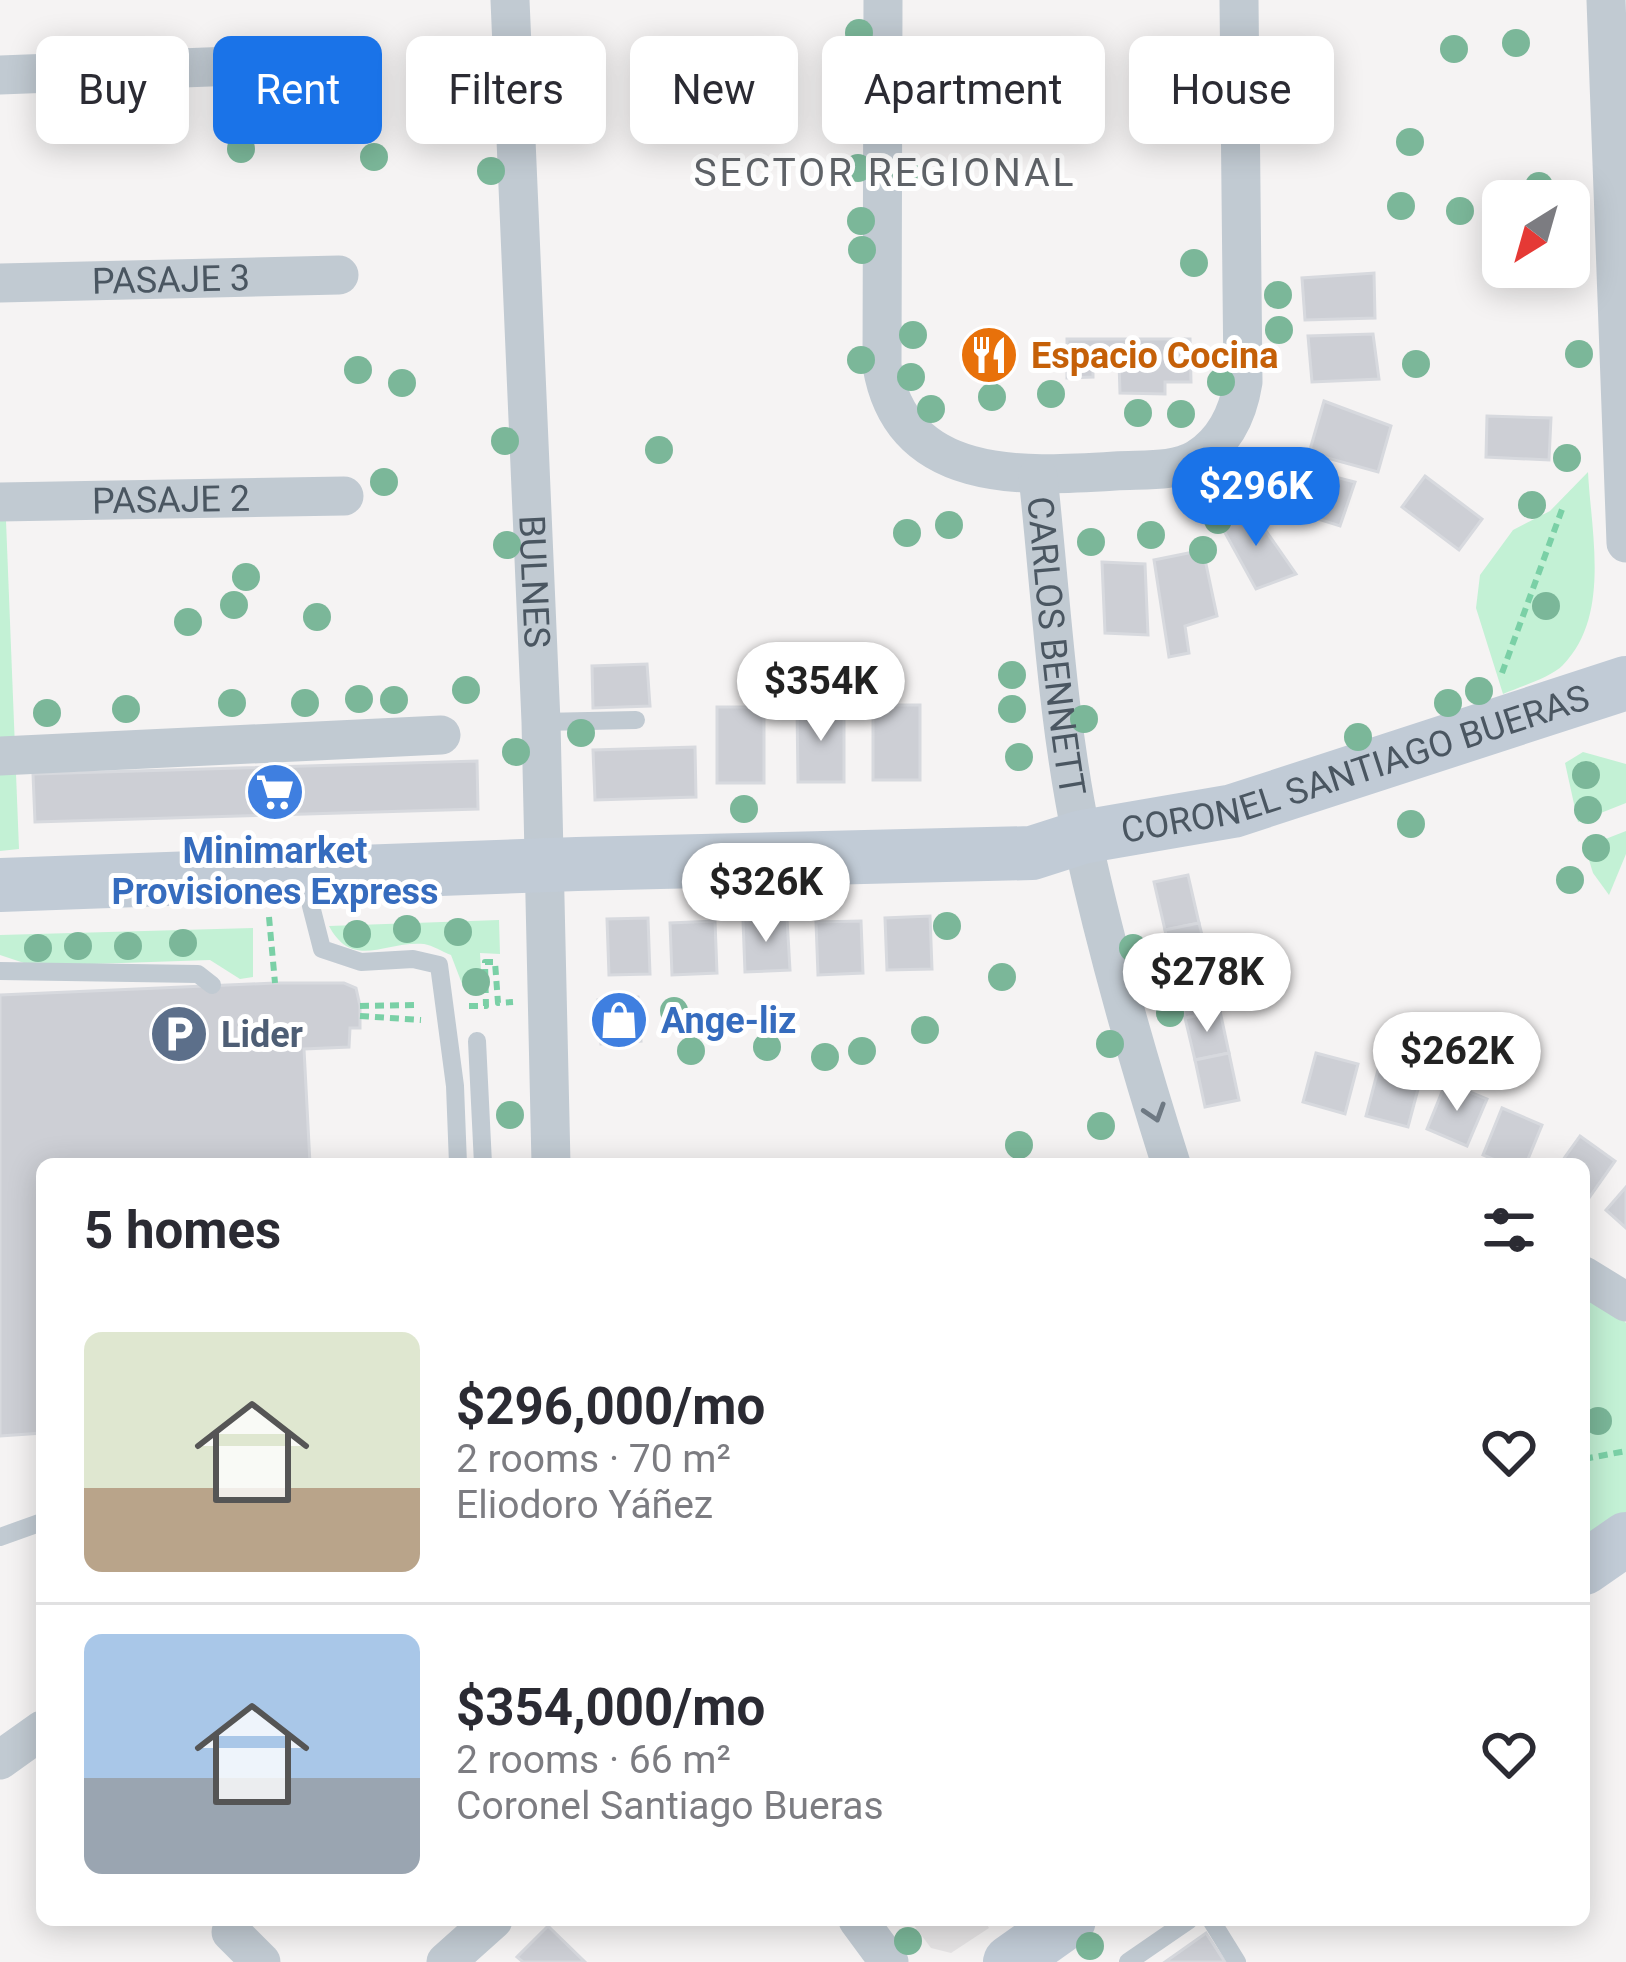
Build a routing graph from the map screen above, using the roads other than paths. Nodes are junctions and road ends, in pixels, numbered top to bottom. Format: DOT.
graph roads {
  1 [pos="510,0"];
  2 [pos="883,0"];
  3 [pos="1239,0"];
  4 [pos="1606,0"];
  5 [pos="213,67"];
  6 [pos="0,75"];
  7 [pos="1620,184"];
  8 [pos="339,275"];
  9 [pos="0,283"];
  10 [pos="1038,476"];
  11 [pos="344,496"];
  12 [pos="0,502"];
  13 [pos="1626,543"];
  14 [pos="1626,683"];
  15 [pos="636,720"];
  16 [pos="541,722"];
  17 [pos="441,735"];
  18 [pos="0,756"];
  19 [pos="1047,841"];
  20 [pos="543,854"];
  21 [pos="0,859"];
  22 [pos="310,875"];
  23 [pos="0,885"];
  24 [pos="0,971"];
  25 [pos="212,986"];
  26 [pos="477,1041"];
  27 [pos="458,1158"];
  28 [pos="483,1158"];
  29 [pos="551,1158"];
  30 [pos="1169,1158"];
  31 [pos="1590,1280"];
  32 [pos="1626,1302"];
  33 [pos="36,1524"];
  34 [pos="0,1537"];
  35 [pos="1626,1539"];
  36 [pos="1590,1564"];
  37 [pos="36,1734"];
  38 [pos="0,1760"];
  39 [pos="486,1926"];
  40 [pos="862,1926"];
  41 [pos="1180,1926"];
  42 [pos="1215,1926"];
  43 [pos="231,1932"];
  44 [pos="261,1962"];
  45 [pos="446,1962"];
  46 [pos="889,1962"];
  47 [pos="1128,1962"];
  48 [pos="1238,1962"];
  1 -- 16 [label="street, BULNES"];
  2 -- 10 [label="street"];
  3 -- 10 [label="street"];
  4 -- 7 [label="street"];
  5 -- 6 [label="street"];
  7 -- 13 [label="street"];
  8 -- 9 [label="street, PASAJE 3"];
  10 -- 19 [label="street, CARLOS BENNETT"];
  11 -- 12 [label="street, PASAJE 2"];
  14 -- 19 [label="main road, CORONEL SANTIAGO BUERAS"];
  15 -- 16 [label="lane"];
  16 -- 20 [label="street, BULNES"];
  17 -- 18 [label="street"];
  19 -- 20 [label="main road, CORONEL SANTIAGO BUERAS"];
  19 -- 30 [label="street, CARLOS BENNETT, one-way"];
  20 -- 21 [label="main road, CORONEL SANTIAGO BUERAS"];
  20 -- 22 [label="main road, CORONEL SANTIAGO BUERAS"];
  20 -- 29 [label="street, BULNES"];
  22 -- 23 [label="main road, CORONEL SANTIAGO BUERAS"];
  22 -- 27 [label="lane"];
  24 -- 25 [label="lane"];
  26 -- 28 [label="lane"];
  31 -- 32 [label="street"];
  33 -- 34 [label="lane"];
  35 -- 36 [label="main road"];
  37 -- 38 [label="street"];
  39 -- 45 [label="street"];
  40 -- 46 [label="street"];
  41 -- 47 [label="lane"];
  42 -- 48 [label="lane"];
  43 -- 44 [label="street"];
}
